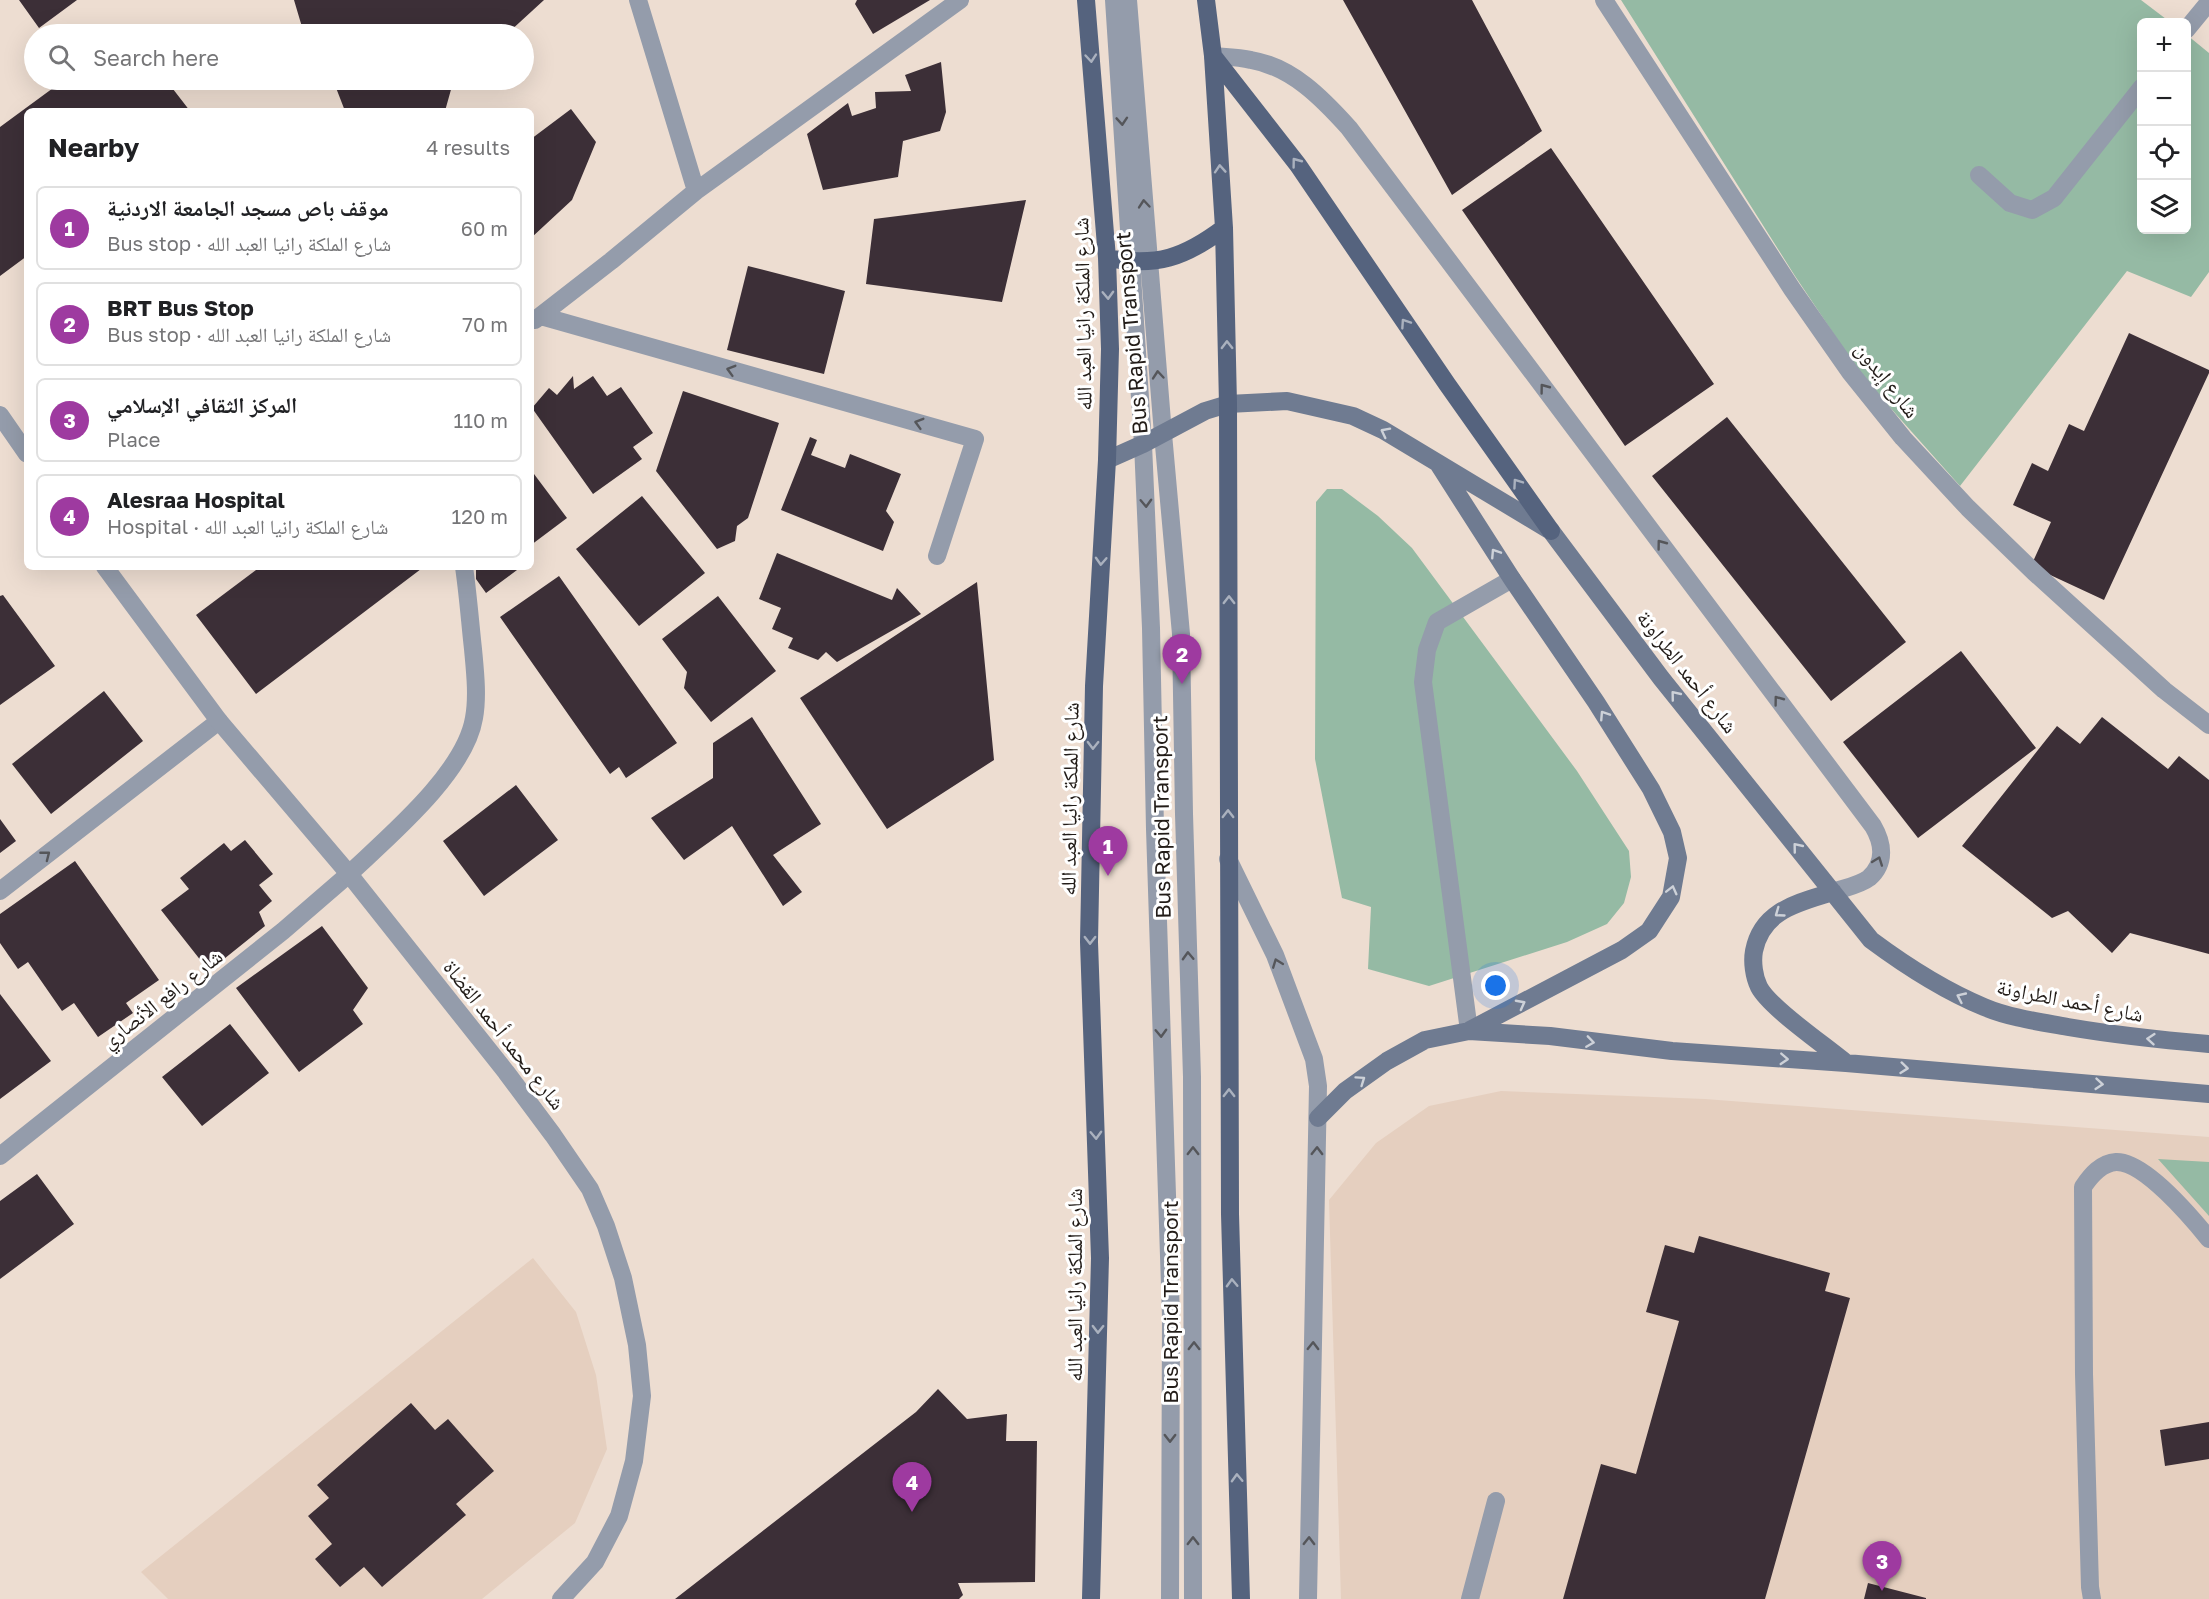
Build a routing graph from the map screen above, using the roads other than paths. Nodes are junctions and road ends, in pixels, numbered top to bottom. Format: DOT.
graph roads {
  1 [pos="638,0"];
  2 [pos="960,0"];
  3 [pos="1086,0"];
  4 [pos="1114,0"];
  5 [pos="1128,0"];
  6 [pos="1206,0"];
  7 [pos="1604,0"];
  8 [pos="2208,2"];
  9 [pos="2191,25"];
  10 [pos="1213,56"];
  11 [pos="2137,93"];
  12 [pos="1978,175"];
  13 [pos="696,191"];
  14 [pos="1224,228"];
  15 [pos="1107,258"];
  16 [pos="1140,262"];
  17 [pos="536,319"];
  18 [pos="1228,404"];
  19 [pos="0,415"];
  20 [pos="1162,434"];
  21 [pos="1143,444"];
  22 [pos="24,450"];
  23 [pos="1107,460"];
  24 [pos="1436,460"];
  25 [pos="1551,531"];
  26 [pos="937,556"];
  27 [pos="107,570"];
  28 [pos="464,570"];
  29 [pos="1512,579"];
  30 [pos="219,721"];
  31 [pos="2209,725"];
  32 [pos="1228,859"];
  33 [pos="349,874"];
  34 [pos="0,891"];
  35 [pos="1833,892"];
  36 [pos="1469,1031"];
  37 [pos="2209,1044"];
  38 [pos="1846,1063"];
  39 [pos="2209,1094"];
  40 [pos="1318,1118"];
  41 [pos="0,1156"];
  42 [pos="2209,1239"];
  43 [pos="1496,1501"];
  44 [pos="561,1599"];
  45 [pos="1092,1599"];
  46 [pos="1170,1599"];
  47 [pos="1193,1599"];
  48 [pos="1241,1599"];
  49 [pos="1308,1599"];
  50 [pos="1470,1599"];
  51 [pos="2092,1599"];
  1 -- 13 [label="street"];
  2 -- 13 [label="street"];
  3 -- 15 [label="main road, شارع الملكة رانيا العبد الله, one-way"];
  4 -- 16 [label="street, Bus Rapid Transport, one-way"];
  16 -- 5 [label="street, Bus Rapid Transport, one-way"];
  6 -- 10 [label="main road"];
  7 -- 31 [label="street, شارع إيدون"];
  8 -- 9 [label="street"];
  14 -- 10 [label="main road, one-way"];
  25 -- 10 [label="main road, one-way"];
  35 -- 10 [label="street, one-way"];
  11 -- 12 [label="street"];
  13 -- 17 [label="street"];
  14 -- 16 [label="main road"];
  18 -- 14 [label="main road, one-way"];
  15 -- 16 [label="main road"];
  15 -- 23 [label="main road, شارع الملكة رانيا العبد الله, one-way"];
  20 -- 16 [label="street, Bus Rapid Transport, one-way"];
  16 -- 21 [label="street, Bus Rapid Transport"];
  26 -- 17 [label="street, one-way"];
  18 -- 20 [label="street, شارع أحمد الطراونة"];
  24 -- 18 [label="street, شارع أحمد الطراونة, one-way"];
  32 -- 18 [label="main road, one-way"];
  19 -- 22 [label="street"];
  20 -- 21 [label="street, شارع أحمد الطراونة"];
  47 -- 20 [label="street, Bus Rapid Transport, one-way"];
  21 -- 23 [label="street, شارع أحمد الطراونة"];
  21 -- 46 [label="street, Bus Rapid Transport, one-way"];
  23 -- 45 [label="main road, شارع الملكة رانيا العبد الله, one-way"];
  24 -- 25 [label="street, شارع أحمد الطراونة"];
  29 -- 24 [label="street, one-way"];
  35 -- 25 [label="street, شارع أحمد الطراونة, one-way"];
  27 -- 30 [label="street, شارع محمد أحمد القضاة"];
  28 -- 33 [label="street, شارع رافع الأنصاري"];
  29 -- 36 [label="street"];
  36 -- 29 [label="street, one-way"];
  30 -- 33 [label="street, شارع محمد أحمد القضاة"];
  34 -- 30 [label="street, one-way"];
  40 -- 32 [label="street, one-way"];
  48 -- 32 [label="main road, one-way"];
  33 -- 41 [label="street, شارع رافع الأنصاري"];
  33 -- 44 [label="street, شارع محمد أحمد القضاة"];
  37 -- 35 [label="street, شارع أحمد الطراونة, one-way"];
  35 -- 38 [label="street, one-way"];
  36 -- 38 [label="street, one-way"];
  40 -- 36 [label="street, one-way"];
  38 -- 39 [label="street, one-way"];
  49 -- 40 [label="street, one-way"];
  42 -- 51 [label="street"];
  43 -- 50 [label="street"];
}
